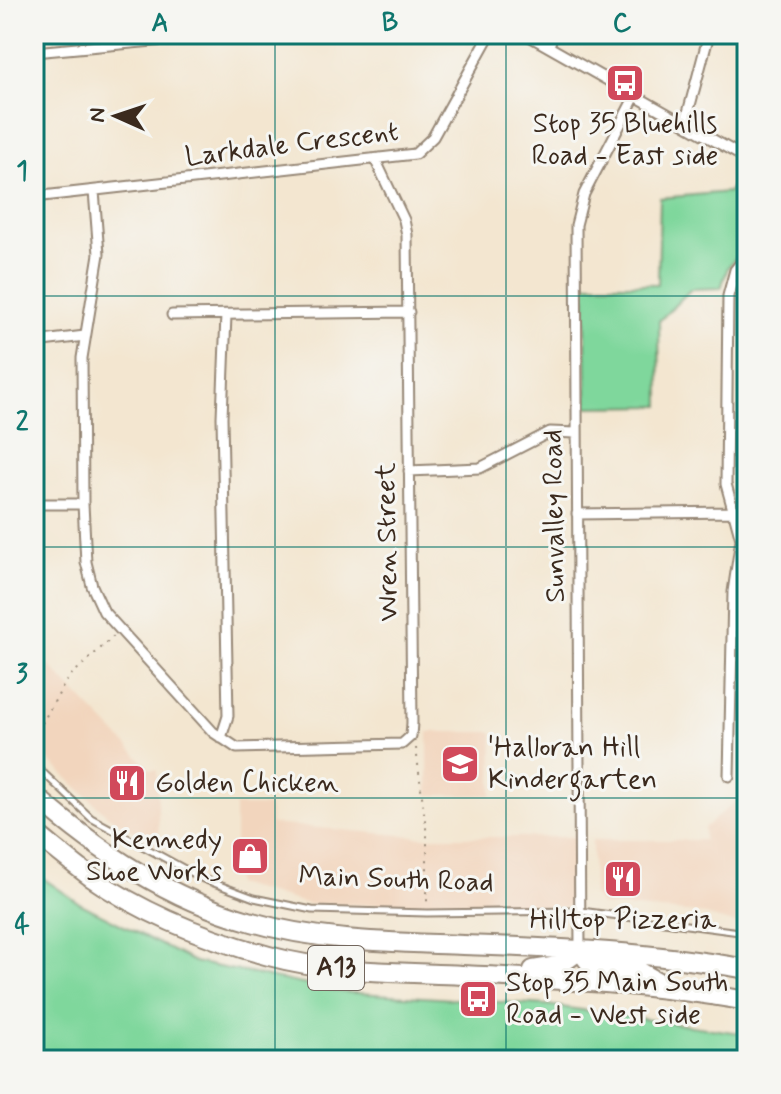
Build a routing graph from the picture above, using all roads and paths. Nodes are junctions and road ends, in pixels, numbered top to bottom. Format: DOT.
graph roads {
  1 [pos="229,34"];
  2 [pos="490,34"];
  3 [pos="526,34"];
  4 [pos="553,34"];
  5 [pos="709,34"];
  6 [pos="549,46"];
  7 [pos="34,52"];
  8 [pos="635,96"];
  9 [pos="685,124"];
  10 [pos="375,159"];
  11 [pos="747,159"];
  12 [pos="94,191"];
  13 [pos="34,197"];
  14 [pos="747,255"];
  15 [pos="409,312"];
  16 [pos="172,315"];
  17 [pos="226,315"];
  18 [pos="85,336"];
  19 [pos="34,342"];
  20 [pos="576,433"];
  21 [pos="409,471"];
  22 [pos="34,504"];
  23 [pos="83,504"];
  24 [pos="732,512"];
  25 [pos="577,514"];
  26 [pos="120,630"];
  27 [pos="411,736"];
  28 [pos="34,737"];
  29 [pos="221,738"];
  30 [pos="34,764"];
  31 [pos="729,776"];
  32 [pos="34,795"];
  33 [pos="34,832"];
  34 [pos="581,911"];
  35 [pos="427,913"];
  36 [pos="747,933"];
  37 [pos="580,950"];
  38 [pos="747,969"];
  39 [pos="480,976"];
  40 [pos="672,989"];
  41 [pos="747,1001"];
  1 -- 7 [label="street"];
  2 -- 10 [label="street, Larkdale Crescent"];
  3 -- 6 [label="street"];
  4 -- 6 [label="street"];
  5 -- 9 [label="street"];
  6 -- 8 [label="street"];
  8 -- 9 [label="street"];
  8 -- 20 [label="street, Sunvalley Road"];
  9 -- 11 [label="street"];
  10 -- 12 [label="street, Larkdale Crescent"];
  10 -- 15 [label="street, Wren Street"];
  12 -- 13 [label="street, Larkdale Crescent"];
  12 -- 18 [label="street"];
  14 -- 24 [label="street"];
  15 -- 17 [label="street"];
  15 -- 21 [label="street, Wren Street"];
  16 -- 17 [label="street"];
  17 -- 29 [label="street"];
  18 -- 19 [label="street"];
  18 -- 23 [label="street"];
  20 -- 21 [label="street"];
  20 -- 25 [label="street, Sunvalley Road"];
  21 -- 27 [label="street, Wren Street"];
  22 -- 23 [label="street"];
  23 -- 26 [label="street"];
  24 -- 25 [label="street"];
  24 -- 31 [label="street"];
  25 -- 34 [label="street, Sunvalley Road"];
  26 -- 28 [label="path"];
  26 -- 29 [label="street"];
  27 -- 29 [label="street"];
  27 -- 35 [label="path"];
  30 -- 35 [label="lane, Main South Road"];
  32 -- 37 [label="highway, Main South Road / A13"];
  33 -- 39 [label="highway, A13"];
  34 -- 35 [label="lane, Main South Road"];
  34 -- 36 [label="lane, Main South Road"];
  34 -- 37 [label="street, Sunvalley Road"];
  37 -- 38 [label="highway, Main South Road / A13"];
  37 -- 39 [label="highway"];
  37 -- 40 [label="highway"];
  39 -- 40 [label="highway, A13"];
  40 -- 41 [label="highway, A13"];
}
